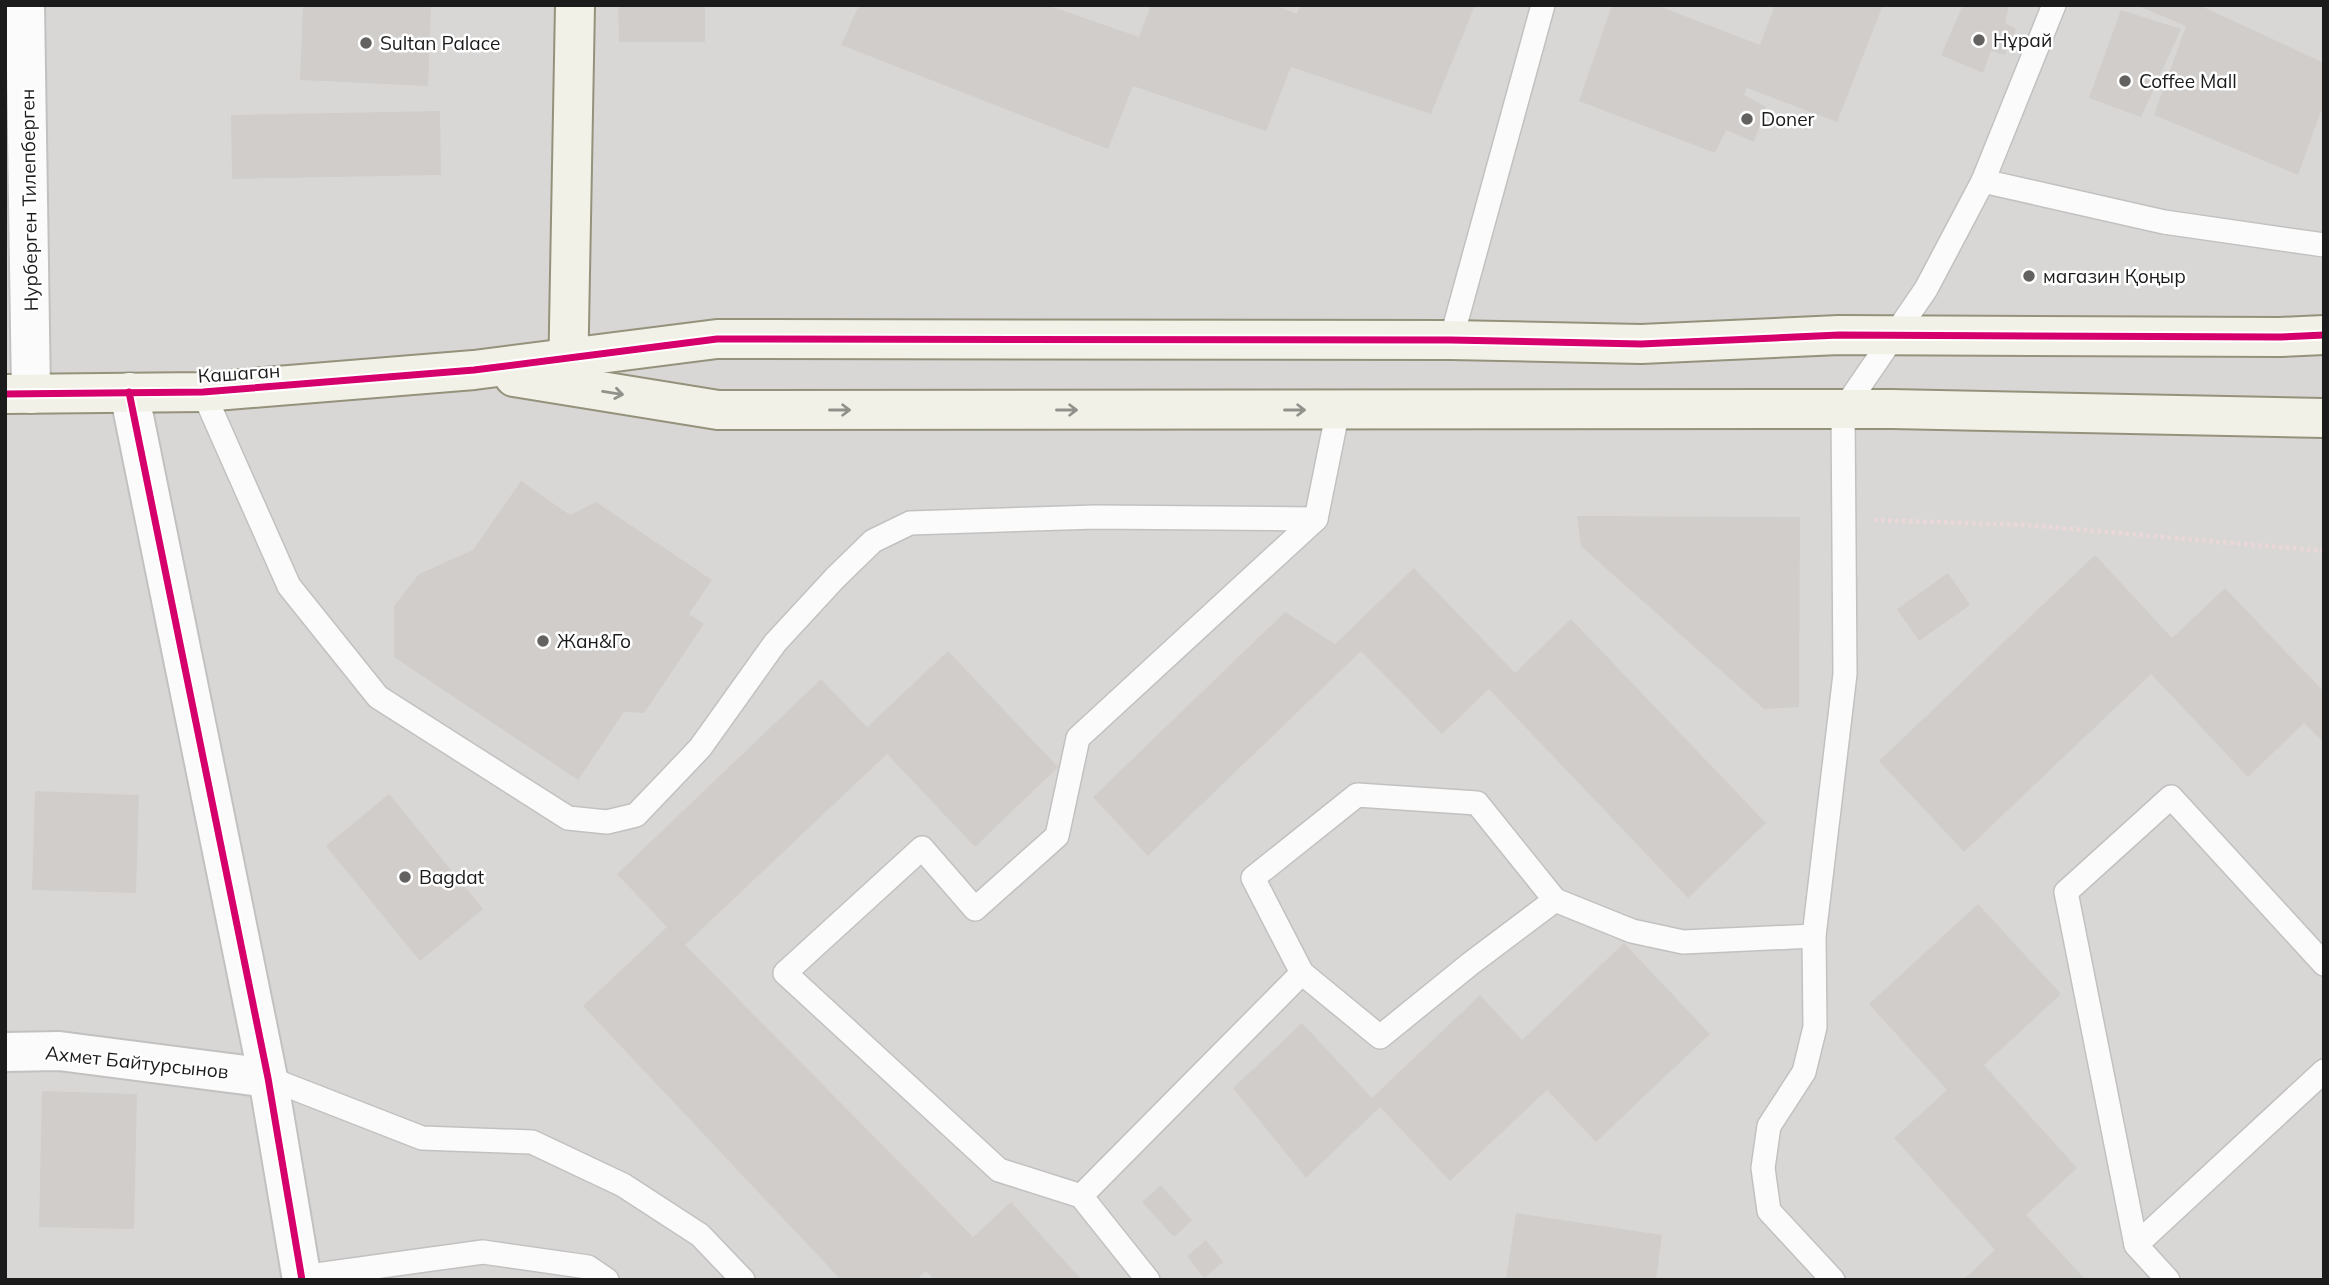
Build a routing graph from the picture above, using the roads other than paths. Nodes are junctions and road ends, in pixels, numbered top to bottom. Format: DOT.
graph roads {
  1 [pos="25,5"];
  2 [pos="575,5"];
  3 [pos="1543,5"];
  4 [pos="2054,5"];
  5 [pos="1983,181"];
  6 [pos="2324,245"];
  7 [pos="1896,335"];
  8 [pos="2324,335"];
  9 [pos="1451,340"];
  10 [pos="568,372"];
  11 [pos="129,392"];
  12 [pos="203,392"];
  13 [pos="18,394"];
  14 [pos="1338,410"];
  15 [pos="1843,410"];
  16 [pos="2324,418"];
  17 [pos="1315,519"];
  18 [pos="1555,900"];
  19 [pos="1814,936"];
  20 [pos="2324,964"];
  21 [pos="1303,973"];
  22 [pos="5,1052"];
  23 [pos="2324,1071"];
  24 [pos="268,1078"];
  25 [pos="1081,1196"];
  26 [pos="2136,1245"];
  27 [pos="302,1278"];
  28 [pos="607,1280"];
  29 [pos="743,1280"];
  30 [pos="1148,1280"];
  31 [pos="1833,1280"];
  32 [pos="2168,1280"];
  1 -- 13 [label="street, Нурберген Тилепберген"];
  2 -- 10 [label="street"];
  3 -- 9 [label="lane"];
  4 -- 5 [label="lane"];
  5 -- 6 [label="lane"];
  5 -- 7 [label="lane"];
  7 -- 8 [label="street"];
  7 -- 9 [label="street"];
  7 -- 15 [label="lane"];
  9 -- 10 [label="street"];
  10 -- 12 [label="street, Кашаган"];
  10 -- 14 [label="street, Кашаган, one-way"];
  11 -- 12 [label="street, Кашаган"];
  11 -- 13 [label="street, Кашаган"];
  11 -- 24 [label="street"];
  12 -- 17 [label="lane"];
  14 -- 15 [label="street, Кашаган"];
  14 -- 17 [label="lane"];
  15 -- 16 [label="street, Кашаган"];
  15 -- 19 [label="lane"];
  17 -- 25 [label="lane"];
  18 -- 19 [label="lane"];
  18 -- 21 [label="lane"];
  18 -- 21 [label="lane"];
  19 -- 31 [label="lane"];
  20 -- 26 [label="lane"];
  21 -- 25 [label="lane"];
  22 -- 24 [label="street, Ахмет Байтурсынов"];
  23 -- 26 [label="lane"];
  24 -- 27 [label="street"];
  24 -- 29 [label="lane"];
  25 -- 30 [label="lane"];
  26 -- 32 [label="lane"];
  27 -- 28 [label="lane"];
}
